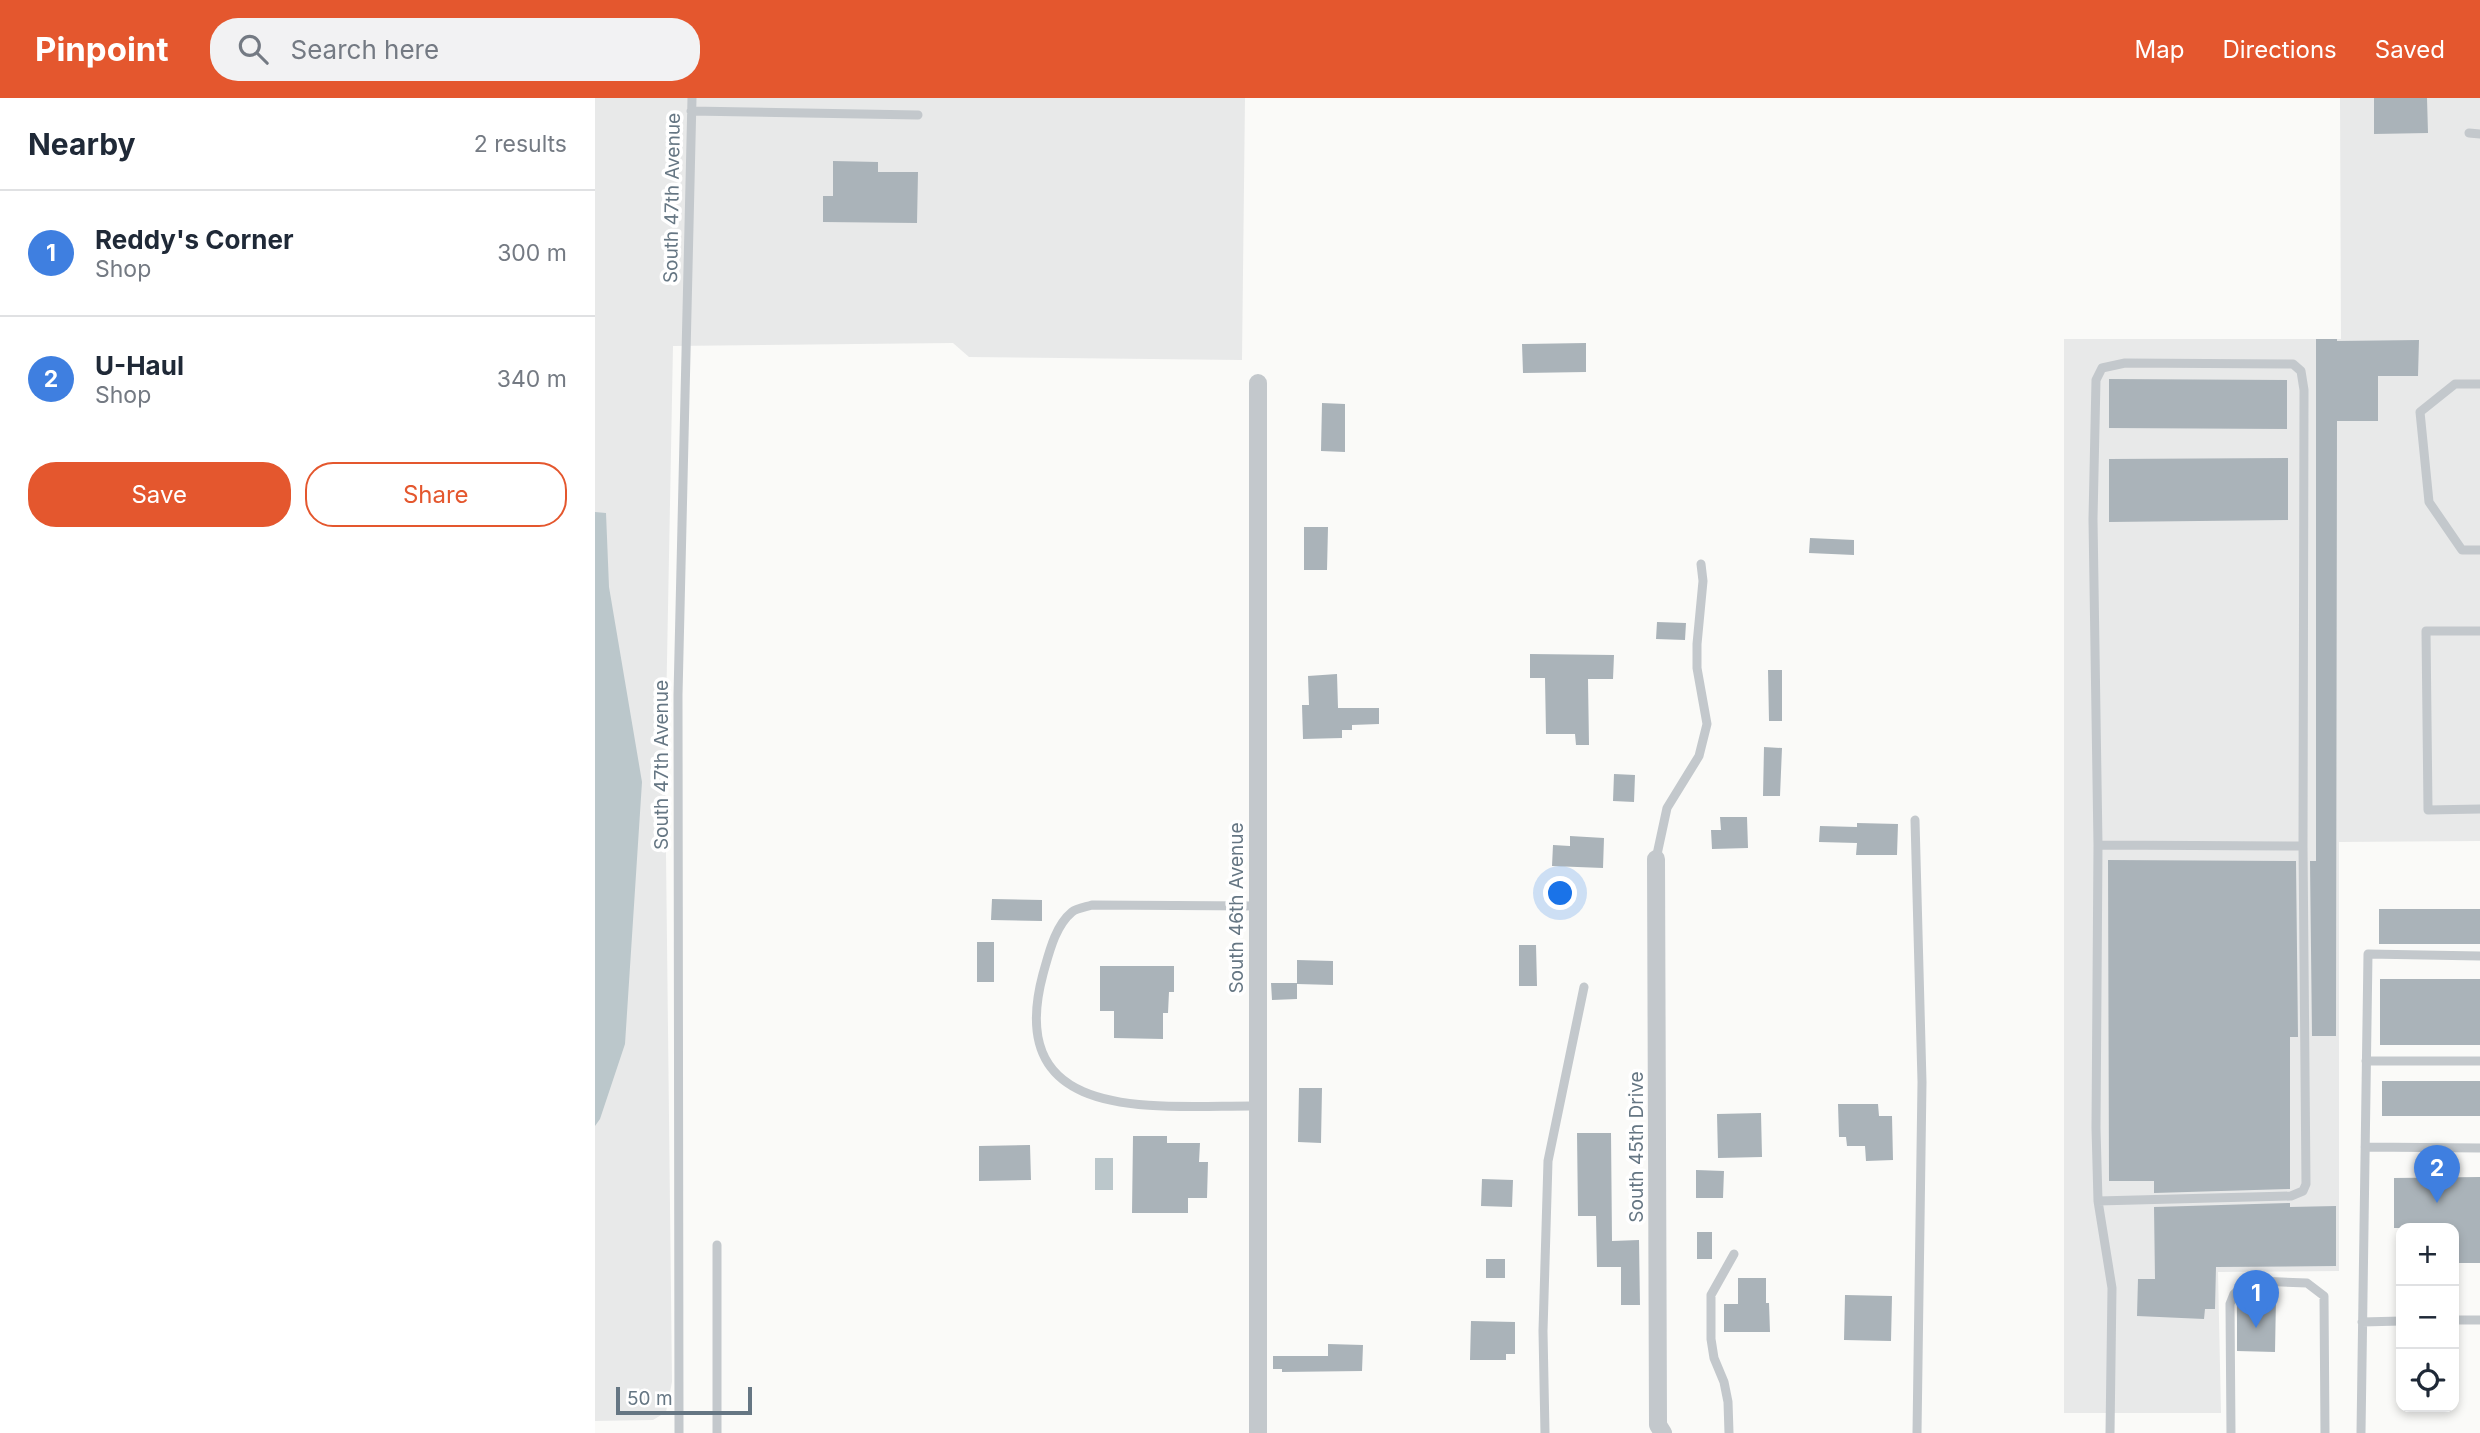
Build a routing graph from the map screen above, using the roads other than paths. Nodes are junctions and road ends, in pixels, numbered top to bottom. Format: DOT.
graph roads {
  1 [pos="691,98"];
  2 [pos="691,111"];
  3 [pos="918,115"];
  4 [pos="2469,133"];
  5 [pos="2480,134"];
  6 [pos="1258,383"];
  7 [pos="2480,384"];
  8 [pos="2480,550"];
  9 [pos="1701,564"];
  10 [pos="2480,631"];
  11 [pos="2480,809"];
  12 [pos="1915,820"];
  13 [pos="2098,845"];
  14 [pos="2303,845"];
  15 [pos="1656,859"];
  16 [pos="1257,906"];
  17 [pos="2480,956"];
  18 [pos="1584,987"];
  19 [pos="2366,1061"];
  20 [pos="2480,1061"];
  21 [pos="1257,1106"];
  22 [pos="2365,1147"];
  23 [pos="2480,1148"];
  24 [pos="2098,1201"];
  25 [pos="717,1245"];
  26 [pos="1734,1254"];
  27 [pos="2459,1320"];
  28 [pos="2480,1320"];
  29 [pos="2396,1321"];
  30 [pos="2363,1322"];
  31 [pos="679,1433"];
  32 [pos="717,1433"];
  33 [pos="1258,1433"];
  34 [pos="1545,1433"];
  35 [pos="1663,1433"];
  36 [pos="1729,1433"];
  37 [pos="1917,1433"];
  38 [pos="2110,1433"];
  39 [pos="2231,1433"];
  40 [pos="2325,1433"];
  41 [pos="2361,1433"];
  1 -- 2 [label="lane, South 47th Avenue"];
  2 -- 3 [label="lane"];
  2 -- 31 [label="lane, South 47th Avenue"];
  4 -- 5 [label="lane"];
  6 -- 16 [label="street, South 46th Avenue"];
  7 -- 8 [label="lane"];
  9 -- 15 [label="lane"];
  10 -- 11 [label="lane"];
  12 -- 37 [label="lane"];
  13 -- 14 [label="lane"];
  13 -- 14 [label="lane"];
  13 -- 24 [label="lane"];
  14 -- 24 [label="lane"];
  15 -- 35 [label="street, South 45th Drive"];
  16 -- 21 [label="street, South 46th Avenue"];
  16 -- 21 [label="lane"];
  17 -- 19 [label="lane"];
  18 -- 34 [label="lane"];
  19 -- 20 [label="lane"];
  19 -- 22 [label="lane"];
  21 -- 33 [label="street, South 46th Avenue"];
  22 -- 23 [label="lane"];
  22 -- 30 [label="lane"];
  24 -- 38 [label="lane"];
  25 -- 32 [label="lane"];
  26 -- 36 [label="lane"];
  27 -- 28 [label="lane"];
  29 -- 30 [label="lane"];
  30 -- 41 [label="lane"];
  39 -- 40 [label="lane"];
}
